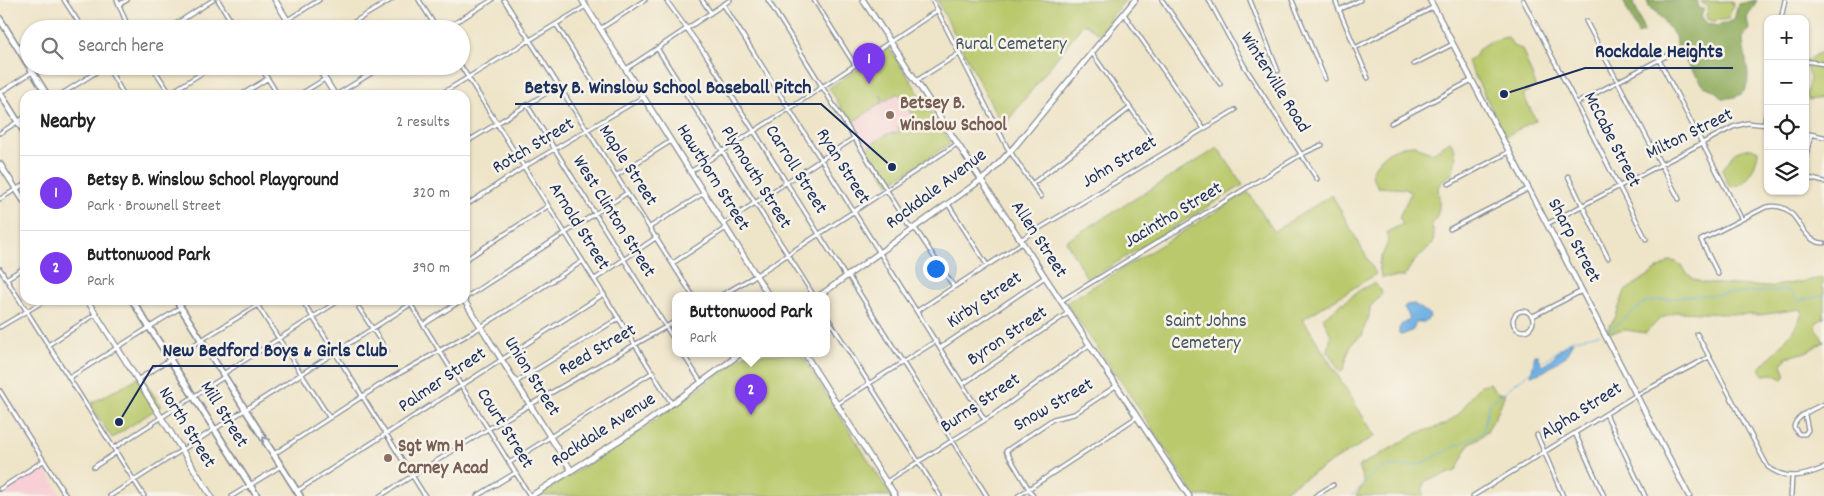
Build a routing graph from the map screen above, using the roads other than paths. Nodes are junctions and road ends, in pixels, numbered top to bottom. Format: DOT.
graph roads {
  1 [pos="64,0"];
  2 [pos="117,0"];
  3 [pos="127,0"];
  4 [pos="213,0"];
  5 [pos="218,0"];
  6 [pos="275,0"];
  7 [pos="319,0"];
  8 [pos="391,0"];
  9 [pos="419,0"];
  10 [pos="492,0"];
  11 [pos="504,0"];
  12 [pos="582,0"];
  13 [pos="645,0"];
  14 [pos="666,0"];
  15 [pos="702,0"];
  16 [pos="730,0"];
  17 [pos="768,0"];
  18 [pos="814,0"];
  19 [pos="863,0"];
  20 [pos="932,0"];
  21 [pos="1135,0"];
  22 [pos="1162,0"];
  23 [pos="1209,0"];
  24 [pos="1250,0"];
  25 [pos="1292,0"];
  26 [pos="1335,0"];
  27 [pos="1360,0"];
  28 [pos="1430,0"];
  29 [pos="1523,0"];
  30 [pos="1784,0"];
  31 [pos="120,4"];
  32 [pos="723,4"];
  33 [pos="586,6"];
  34 [pos="1434,7"];
  35 [pos="938,10"];
  36 [pos="1340,10"];
  37 [pos="710,13"];
  38 [pos="1124,14"];
  39 [pos="1781,15"];
  40 [pos="0,19"];
  41 [pos="77,20"];
  42 [pos="126,20"];
  43 [pos="182,20"];
  44 [pos="230,20"];
  45 [pos="288,20"];
  46 [pos="357,20"];
  47 [pos="431,20"];
  48 [pos="460,20"];
  49 [pos="1586,21"];
  50 [pos="556,24"];
  51 [pos="600,29"];
  52 [pos="686,29"];
  53 [pos="530,40"];
  54 [pos="890,42"];
  55 [pos="1453,44"];
  56 [pos="20,48"];
  57 [pos="657,48"];
  58 [pos="1355,48"];
  59 [pos="960,53"];
  60 [pos="1092,53"];
  61 [pos="1672,53"];
  62 [pos="1660,62"];
  63 [pos="1809,62"];
  64 [pos="1414,64"];
  65 [pos="1824,64"];
  66 [pos="855,65"];
  67 [pos="626,69"];
  68 [pos="1278,71"];
  69 [pos="28,75"];
  70 [pos="35,75"];
  71 [pos="92,75"];
  72 [pos="112,75"];
  73 [pos="157,75"];
  74 [pos="198,75"];
  75 [pos="265,75"];
  76 [pos="323,75"];
  77 [pos="368,75"];
  78 [pos="466,75"];
  79 [pos="468,78"];
  80 [pos="1326,78"];
  81 [pos="1368,78"];
  82 [pos="267,79"];
  83 [pos="325,79"];
  84 [pos="1472,80"];
  85 [pos="916,81"];
  86 [pos="592,82"];
  87 [pos="1617,82"];
  88 [pos="1220,84"];
  89 [pos="558,86"];
  90 [pos="822,87"];
  91 [pos="44,90"];
  92 [pos="68,90"];
  93 [pos="121,90"];
  94 [pos="167,90"];
  95 [pos="175,90"];
  96 [pos="248,90"];
  97 [pos="275,90"];
  98 [pos="307,90"];
  99 [pos="333,90"];
  100 [pos="344,90"];
  101 [pos="448,90"];
  102 [pos="0,93"];
  103 [pos="643,97"];
  104 [pos="1576,103"];
  105 [pos="527,105"];
  106 [pos="1130,108"];
  107 [pos="790,109"];
  108 [pos="1235,110"];
  109 [pos="18,122"];
  110 [pos="1390,123"];
  111 [pos="497,124"];
  112 [pos="1764,124"];
  113 [pos="20,125"];
  114 [pos="1204,129"];
  115 [pos="588,131"];
  116 [pos="754,131"];
  117 [pos="0,133"];
  118 [pos="1148,133"];
  119 [pos="1811,135"];
  120 [pos="854,138"];
  121 [pos="1824,138"];
  122 [pos="470,140"];
  123 [pos="671,141"];
  124 [pos="1702,143"];
  125 [pos="957,144"];
  126 [pos="1322,145"];
  127 [pos="555,150"];
  128 [pos="1807,150"];
  129 [pos="722,152"];
  130 [pos="1010,152"];
  131 [pos="1510,152"];
  132 [pos="1302,154"];
  133 [pos="822,160"];
  134 [pos="0,164"];
  135 [pos="1661,164"];
  136 [pos="524,167"];
  137 [pos="690,172"];
  138 [pos="617,175"];
  139 [pos="1568,176"];
  140 [pos="1317,179"];
  141 [pos="1809,179"];
  142 [pos="981,181"];
  143 [pos="1824,182"];
  144 [pos="786,183"];
  145 [pos="1032,184"];
  146 [pos="1449,184"];
  147 [pos="1620,186"];
  148 [pos="20,187"];
  149 [pos="16,189"];
  150 [pos="1528,189"];
  151 [pos="887,190"];
  152 [pos="628,193"];
  153 [pos="704,193"];
  154 [pos="20,195"];
  155 [pos="1041,197"];
  156 [pos="0,199"];
  157 [pos="1679,199"];
  158 [pos="470,203"];
  159 [pos="755,203"];
  160 [pos="948,204"];
  161 [pos="1582,205"];
  162 [pos="548,206"];
  163 [pos="854,212"];
  164 [pos="596,213"];
  165 [pos="1741,218"];
  166 [pos="1547,224"];
  167 [pos="725,226"];
  168 [pos="650,227"];
  169 [pos="913,228"];
  170 [pos="1450,229"];
  171 [pos="566,234"];
  172 [pos="819,234"];
  173 [pos="657,237"];
  174 [pos="1646,239"];
  175 [pos="1022,241"];
  176 [pos="1824,243"];
  177 [pos="880,252"];
  178 [pos="788,255"];
  179 [pos="470,257"];
  180 [pos="1608,258"];
  181 [pos="624,259"];
  182 [pos="583,261"];
  183 [pos="673,263"];
  184 [pos="987,265"];
  185 [pos="0,269"];
  186 [pos="20,270"];
  187 [pos="1718,274"];
  188 [pos="756,276"];
  189 [pos="847,276"];
  190 [pos="1045,277"];
  191 [pos="6,279"];
  192 [pos="594,280"];
  193 [pos="954,287"];
  194 [pos="1582,291"];
  195 [pos="691,292"];
  196 [pos="727,292"];
  197 [pos="766,292"];
  198 [pos="811,292"];
  199 [pos="825,292"];
  200 [pos="604,294"];
  201 [pos="470,295"];
  202 [pos="20,301"];
  203 [pos="1061,301"];
  204 [pos="23,305"];
  205 [pos="38,305"];
  206 [pos="90,305"];
  207 [pos="135,305"];
  208 [pos="182,305"];
  209 [pos="257,305"];
  210 [pos="305,305"];
  211 [pos="332,305"];
  212 [pos="410,305"];
  213 [pos="412,305"];
  214 [pos="454,305"];
  215 [pos="468,305"];
  216 [pos="180,307"];
  217 [pos="359,308"];
  218 [pos="917,311"];
  219 [pos="27,312"];
  220 [pos="1068,313"];
  221 [pos="96,314"];
  222 [pos="1533,316"];
  223 [pos="313,317"];
  224 [pos="618,318"];
  225 [pos="830,321"];
  226 [pos="423,324"];
  227 [pos="672,324"];
  228 [pos="149,327"];
  229 [pos="481,327"];
  230 [pos="666,327"];
  231 [pos="0,328"];
  232 [pos="373,330"];
  233 [pos="1697,334"];
  234 [pos="672,337"];
  235 [pos="279,339"];
  236 [pos="201,340"];
  237 [pos="936,341"];
  238 [pos="48,345"];
  239 [pos="636,345"];
  240 [pos="1090,345"];
  241 [pos="117,348"];
  242 [pos="940,348"];
  243 [pos="387,351"];
  244 [pos="440,352"];
  245 [pos="336,353"];
  246 [pos="685,357"];
  247 [pos="731,357"];
  248 [pos="807,357"];
  249 [pos="1708,357"];
  250 [pos="501,359"];
  251 [pos="170,360"];
  252 [pos="903,362"];
  253 [pos="653,372"];
  254 [pos="224,375"];
  255 [pos="302,375"];
  256 [pos="69,378"];
  257 [pos="138,380"];
  258 [pos="516,382"];
  259 [pos="701,382"];
  260 [pos="870,383"];
  261 [pos="963,384"];
  262 [pos="460,385"];
  263 [pos="1116,386"];
  264 [pos="0,391"];
  265 [pos="1636,395"];
  266 [pos="362,396"];
  267 [pos="194,397"];
  268 [pos="672,404"];
  269 [pos="837,404"];
  270 [pos="1824,404"];
  271 [pos="531,406"];
  272 [pos="246,410"];
  273 [pos="1606,414"];
  274 [pos="1805,415"];
  275 [pos="329,417"];
  276 [pos="161,418"];
  277 [pos="1137,418"];
  278 [pos="986,420"];
  279 [pos="488,429"];
  280 [pos="215,430"];
  281 [pos="1575,433"];
  282 [pos="386,434"];
  283 [pos="1537,435"];
  284 [pos="550,437"];
  285 [pos="952,441"];
  286 [pos="114,448"];
  287 [pos="182,451"];
  288 [pos="117,452"];
  289 [pos="1545,452"];
  290 [pos="274,454"];
  291 [pos="43,461"];
  292 [pos="919,462"];
  293 [pos="509,463"];
  294 [pos="281,466"];
  295 [pos="94,467"];
  296 [pos="1824,468"];
  297 [pos="571,470"];
  298 [pos="515,473"];
  299 [pos="413,476"];
  300 [pos="1792,477"];
  301 [pos="135,480"];
  302 [pos="886,482"];
  303 [pos="250,485"];
  304 [pos="1332,485"];
  305 [pos="0,489"];
  306 [pos="1029,489"];
  307 [pos="299,494"];
  308 [pos="66,496"];
  309 [pos="110,496"];
  310 [pos="144,496"];
  311 [pos="211,496"];
  312 [pos="232,496"];
  313 [pos="257,496"];
  314 [pos="380,496"];
  315 [pos="425,496"];
  316 [pos="477,496"];
  317 [pos="531,496"];
  318 [pos="895,496"];
  319 [pos="940,496"];
  320 [pos="987,496"];
  321 [pos="1018,496"];
  322 [pos="1033,496"];
  323 [pos="1189,496"];
  324 [pos="1315,496"];
  325 [pos="1474,496"];
  326 [pos="1563,496"];
  327 [pos="1604,496"];
  328 [pos="1646,496"];
  329 [pos="1689,496"];
  330 [pos="1791,496"];
  1 -- 41 [label="street"];
  2 -- 31 [label="street"];
  3 -- 31 [label="street"];
  4 -- 43 [label="street"];
  5 -- 44 [label="street"];
  6 -- 45 [label="main road"];
  7 -- 45 [label="street"];
  8 -- 46 [label="street"];
  9 -- 47 [label="street"];
  10 -- 48 [label="street"];
  11 -- 53 [label="street, Maple Street"];
  12 -- 33 [label="main road, Hawthorn Street"];
  13 -- 51 [label="street"];
  14 -- 52 [label="street, Carroll Street"];
  15 -- 37 [label="street"];
  16 -- 32 [label="street"];
  17 -- 90 [label="street"];
  18 -- 66 [label="street"];
  19 -- 54 [label="main road, Allen Street"];
  20 -- 35 [label="street"];
  21 -- 38 [label="main road, Rockdale Avenue"];
  22 -- 88 [label="street"];
  23 -- 132 [label="street, Winterville Road"];
  24 -- 68 [label="street"];
  25 -- 80 [label="street"];
  26 -- 36 [label="street"];
  27 -- 36 [label="street"];
  28 -- 34 [label="main road, Sharp Street"];
  29 -- 104 [label="street, McCabe Street"];
  30 -- 39 [label="street"];
  31 -- 42 [label="street"];
  32 -- 37 [label="street"];
  32 -- 107 [label="street, Ryan Street"];
  33 -- 50 [label="street"];
  33 -- 51 [label="main road, Hawthorn Street"];
  34 -- 55 [label="main road, Sharp Street"];
  34 -- 58 [label="street"];
  35 -- 54 [label="street"];
  35 -- 59 [label="street"];
  36 -- 58 [label="street"];
  37 -- 52 [label="street"];
  38 -- 60 [label="main road, Rockdale Avenue"];
  38 -- 114 [label="street"];
  40 -- 56 [label="main road"];
  49 -- 87 [label="street"];
  50 -- 53 [label="street"];
  50 -- 86 [label="street"];
  51 -- 67 [label="main road, Hawthorn Street"];
  52 -- 57 [label="street"];
  52 -- 116 [label="street, Carroll Street"];
  53 -- 79 [label="street"];
  53 -- 89 [label="street, Maple Street"];
  54 -- 66 [label="street"];
  54 -- 85 [label="main road, Allen Street"];
  55 -- 64 [label="street"];
  55 -- 84 [label="main road, Sharp Street"];
  57 -- 67 [label="street"];
  57 -- 129 [label="street, Plymouth Street"];
  58 -- 81 [label="street"];
  59 -- 85 [label="street"];
  59 -- 130 [label="street"];
  60 -- 106 [label="street"];
  60 -- 130 [label="main road, Rockdale Avenue"];
  61 -- 62 [label="street"];
  62 -- 87 [label="street"];
  62 -- 124 [label="street"];
  63 -- 65 [label="street"];
  66 -- 90 [label="street"];
  67 -- 103 [label="main road, Hawthorn Street"];
  69 -- 102 [label="street"];
  70 -- 91 [label="main road"];
  71 -- 92 [label="street"];
  72 -- 93 [label="street"];
  73 -- 94 [label="street"];
  74 -- 95 [label="street"];
  75 -- 82 [label="street"];
  76 -- 83 [label="main road"];
  77 -- 100 [label="street"];
  78 -- 79 [label="street, Arnold Street"];
  79 -- 101 [label="street"];
  79 -- 111 [label="street, Arnold Street"];
  82 -- 96 [label="street"];
  82 -- 97 [label="street"];
  83 -- 98 [label="street"];
  83 -- 99 [label="main road"];
  84 -- 110 [label="street"];
  84 -- 131 [label="main road, Sharp Street"];
  85 -- 125 [label="main road, Allen Street"];
  87 -- 104 [label="street"];
  87 -- 135 [label="street"];
  89 -- 105 [label="street"];
  89 -- 115 [label="street, Maple Street"];
  90 -- 107 [label="street"];
  90 -- 120 [label="street"];
  102 -- 109 [label="main road"];
  103 -- 115 [label="street, Rotch Street"];
  103 -- 123 [label="main road, Hawthorn Street"];
  104 -- 147 [label="street, McCabe Street"];
  105 -- 111 [label="street"];
  105 -- 127 [label="street, West Clinton Street"];
  106 -- 118 [label="street"];
  106 -- 145 [label="street"];
  107 -- 116 [label="street"];
  107 -- 133 [label="street, Ryan Street"];
  108 -- 114 [label="street, John Street"];
  109 -- 113 [label="main road"];
  109 -- 117 [label="street"];
  111 -- 122 [label="street"];
  111 -- 136 [label="street, Arnold Street"];
  112 -- 124 [label="street, Milton Street"];
  114 -- 175 [label="street, John Street"];
  115 -- 127 [label="street, Rotch Street"];
  115 -- 138 [label="street, Maple Street"];
  116 -- 129 [label="street"];
  116 -- 144 [label="street, Carroll Street"];
  119 -- 121 [label="street"];
  119 -- 128 [label="street"];
  120 -- 133 [label="street"];
  120 -- 151 [label="street"];
  123 -- 137 [label="main road, Hawthorn Street"];
  123 -- 138 [label="street"];
  124 -- 135 [label="street, Milton Street"];
  124 -- 165 [label="street"];
  125 -- 142 [label="main road, Allen Street"];
  125 -- 151 [label="street"];
  126 -- 132 [label="street, Jacintho Street"];
  127 -- 136 [label="street, Rotch Street"];
  127 -- 164 [label="street, West Clinton Street"];
  129 -- 137 [label="street"];
  129 -- 159 [label="street, Plymouth Street"];
  130 -- 142 [label="main road, Rockdale Avenue"];
  130 -- 145 [label="street"];
  131 -- 146 [label="street"];
  131 -- 150 [label="main road, Sharp Street"];
  132 -- 140 [label="street, Winterville Road"];
  132 -- 203 [label="street, Jacintho Street"];
  133 -- 144 [label="street"];
  133 -- 163 [label="street, Ryan Street"];
  134 -- 149 [label="main road"];
  135 -- 147 [label="street, Milton Street"];
  135 -- 157 [label="street"];
  136 -- 158 [label="street, Rotch Street"];
  136 -- 162 [label="street, Arnold Street"];
  137 -- 153 [label="main road, Hawthorn Street"];
  138 -- 152 [label="street, Maple Street"];
  139 -- 161 [label="street"];
  141 -- 143 [label="street"];
  142 -- 160 [label="main road, Rockdale Avenue"];
  142 -- 175 [label="main road, Allen Street"];
  144 -- 159 [label="street"];
  144 -- 172 [label="street, Carroll Street"];
  145 -- 155 [label="street"];
  147 -- 161 [label="street, Milton Street"];
  147 -- 174 [label="street, McCabe Street"];
  148 -- 149 [label="street"];
  149 -- 154 [label="main road"];
  149 -- 156 [label="street"];
  150 -- 166 [label="main road, Sharp Street"];
  150 -- 170 [label="street"];
  151 -- 163 [label="street"];
  151 -- 169 [label="street"];
  152 -- 164 [label="street"];
  152 -- 168 [label="street, Maple Street"];
  153 -- 167 [label="main road, Hawthorn Street"];
  153 -- 168 [label="street"];
  159 -- 167 [label="street"];
  159 -- 178 [label="street, Plymouth Street"];
  160 -- 169 [label="main road, Rockdale Avenue"];
  160 -- 184 [label="street"];
  161 -- 166 [label="street, Milton Street"];
  161 -- 180 [label="street"];
  162 -- 171 [label="street, Arnold Street"];
  162 -- 179 [label="street"];
  163 -- 172 [label="street"];
  163 -- 177 [label="street, Ryan Street"];
  164 -- 171 [label="street"];
  164 -- 181 [label="street, West Clinton Street"];
  165 -- 176 [label="street"];
  165 -- 187 [label="street"];
  166 -- 194 [label="main road, Sharp Street"];
  167 -- 183 [label="street"];
  167 -- 188 [label="main road, Hawthorn Street"];
  168 -- 173 [label="street, Maple Street"];
  169 -- 177 [label="main road, Rockdale Avenue"];
  169 -- 193 [label="street"];
  171 -- 182 [label="street, Arnold Street"];
  171 -- 201 [label="street"];
  172 -- 178 [label="street"];
  172 -- 189 [label="street, Carroll Street"];
  173 -- 181 [label="street"];
  173 -- 183 [label="street, Maple Street"];
  175 -- 184 [label="street, John Street"];
  175 -- 190 [label="main road, Allen Street"];
  177 -- 189 [label="main road, Rockdale Avenue"];
  177 -- 218 [label="street, Ryan Street"];
  178 -- 188 [label="street"];
  178 -- 198 [label="street, Plymouth Street"];
  181 -- 192 [label="street"];
  181 -- 230 [label="street, West Clinton Street"];
  182 -- 192 [label="street, Arnold Street"];
  182 -- 229 [label="street"];
  183 -- 195 [label="street, Maple Street"];
  184 -- 193 [label="street, John Street"];
  185 -- 191 [label="street"];
  186 -- 191 [label="street"];
  188 -- 196 [label="street"];
  188 -- 197 [label="main road, Hawthorn Street"];
  189 -- 199 [label="main road, Rockdale Avenue"];
  189 -- 252 [label="street, Carroll Street"];
  190 -- 203 [label="main road, Allen Street"];
  190 -- 242 [label="street, Kirby Street"];
  191 -- 202 [label="street"];
  192 -- 200 [label="street, Arnold Street"];
  193 -- 218 [label="street, John Street"];
  194 -- 222 [label="street"];
  194 -- 265 [label="main road, Sharp Street"];
  200 -- 224 [label="street, Arnold Street"];
  200 -- 250 [label="street, Palmer Street"];
  203 -- 220 [label="main road, Allen Street"];
  204 -- 219 [label="street"];
  205 -- 219 [label="street"];
  206 -- 221 [label="main road, North Street"];
  207 -- 228 [label="main road, Mill Street"];
  208 -- 216 [label="street"];
  209 -- 235 [label="street"];
  209 -- 236 [label="street"];
  210 -- 223 [label="street"];
  211 -- 223 [label="street"];
  212 -- 232 [label="street"];
  213 -- 226 [label="street, Court Street"];
  214 -- 226 [label="street"];
  215 -- 229 [label="main road, Union Street"];
  216 -- 228 [label="street"];
  216 -- 236 [label="main road"];
  217 -- 232 [label="street"];
  218 -- 237 [label="street, Ryan Street"];
  219 -- 231 [label="street"];
  219 -- 238 [label="street"];
  220 -- 240 [label="main road, Allen Street"];
  220 -- 261 [label="street, Byron Street"];
  221 -- 238 [label="street"];
  221 -- 241 [label="main road, North Street"];
  222 -- 222 [label="street"];
  223 -- 235 [label="street"];
  223 -- 245 [label="street"];
  224 -- 239 [label="street, Arnold Street"];
  224 -- 258 [label="street"];
  225 -- 260 [label="street"];
  226 -- 244 [label="street, Court Street"];
  227 -- 230 [label="street, Reed Street"];
  228 -- 241 [label="street"];
  228 -- 251 [label="main road, Mill Street"];
  229 -- 244 [label="street"];
  229 -- 250 [label="main road, Union Street"];
  230 -- 234 [label="street, West Clinton Street"];
  230 -- 239 [label="street, Reed Street"];
  232 -- 243 [label="street"];
  232 -- 245 [label="street"];
  233 -- 249 [label="street"];
  235 -- 254 [label="street"];
  235 -- 255 [label="street"];
  236 -- 251 [label="street"];
  236 -- 254 [label="main road"];
  237 -- 242 [label="street, Ryan Street"];
  237 -- 252 [label="street"];
  238 -- 256 [label="street"];
  239 -- 253 [label="street, Arnold Street"];
  239 -- 271 [label="street, Reed Street"];
  240 -- 263 [label="main road, Allen Street"];
  240 -- 278 [label="street, Burns Street"];
  241 -- 256 [label="street"];
  241 -- 257 [label="main road, North Street"];
  242 -- 261 [label="street, Ryan Street"];
  244 -- 262 [label="street, Court Street"];
  244 -- 266 [label="street"];
  245 -- 255 [label="street"];
  245 -- 266 [label="street"];
  246 -- 259 [label="street"];
  247 -- 259 [label="main road, Rockdale Avenue"];
  248 -- 269 [label="main road"];
  249 -- 265 [label="street, Alpha Street"];
  249 -- 300 [label="street"];
  250 -- 258 [label="main road, Union Street"];
  250 -- 262 [label="street, Palmer Street"];
  251 -- 257 [label="street"];
  251 -- 267 [label="main road, Mill Street"];
  252 -- 260 [label="street"];
  252 -- 285 [label="street, Carroll Street"];
  253 -- 268 [label="street, Arnold Street"];
  253 -- 284 [label="street"];
  254 -- 267 [label="street"];
  254 -- 272 [label="main road"];
  255 -- 272 [label="street"];
  255 -- 275 [label="street"];
  256 -- 286 [label="street"];
  257 -- 276 [label="main road, North Street"];
  258 -- 271 [label="main road, Union Street"];
  259 -- 268 [label="main road, Rockdale Avenue"];
  260 -- 269 [label="street"];
  260 -- 292 [label="street"];
  261 -- 278 [label="street, Ryan Street"];
  262 -- 279 [label="street, Court Street"];
  262 -- 282 [label="street, Palmer Street"];
  263 -- 277 [label="main road, Allen Street"];
  263 -- 306 [label="street, Snow Street"];
  264 -- 291 [label="street"];
  265 -- 273 [label="street, Alpha Street"];
  265 -- 329 [label="main road, Sharp Street"];
  266 -- 275 [label="street"];
  266 -- 282 [label="street"];
  267 -- 276 [label="street"];
  267 -- 280 [label="main road, Mill Street"];
  268 -- 297 [label="main road, Rockdale Avenue"];
  269 -- 302 [label="main road"];
  270 -- 274 [label="street"];
  271 -- 279 [label="street, Reed Street"];
  271 -- 284 [label="main road, Union Street"];
  272 -- 280 [label="street"];
  290 -- 272 [label="main road, one-way"];
  273 -- 281 [label="street, Alpha Street"];
  273 -- 328 [label="street"];
  274 -- 274 [label="street"];
  275 -- 290 [label="street"];
  276 -- 286 [label="street"];
  276 -- 287 [label="main road, North Street"];
  277 -- 306 [label="street"];
  277 -- 323 [label="main road, Allen Street"];
  278 -- 285 [label="street, Burns Street"];
  279 -- 293 [label="street, Court Street"];
  279 -- 299 [label="street, Reed Street"];
  280 -- 287 [label="street"];
  280 -- 303 [label="main road, Mill Street"];
  281 -- 289 [label="street, Alpha Street"];
  281 -- 327 [label="street"];
  282 -- 299 [label="street"];
  282 -- 307 [label="street, Palmer Street"];
  283 -- 289 [label="street"];
  284 -- 293 [label="street"];
  284 -- 297 [label="main road, Union Street"];
  285 -- 292 [label="street, Burns Street"];
  285 -- 320 [label="street, Carroll Street"];
  286 -- 288 [label="street"];
  287 -- 301 [label="street"];
  287 -- 311 [label="main road, North Street"];
  288 -- 295 [label="street"];
  288 -- 301 [label="street"];
  289 -- 325 [label="street, Alpha Street"];
  289 -- 326 [label="street"];
  290 -- 294 [label="main road"];
  291 -- 305 [label="street"];
  291 -- 308 [label="street"];
  292 -- 302 [label="street, Burns Street"];
  292 -- 319 [label="street"];
  293 -- 298 [label="street, Court Street"];
  294 -- 303 [label="street"];
  294 -- 307 [label="main road"];
  296 -- 300 [label="street"];
  297 -- 317 [label="main road, Rockdale Avenue"];
  298 -- 316 [label="street"];
  298 -- 317 [label="street, Court Street"];
  299 -- 314 [label="street, Reed Street"];
  299 -- 315 [label="street"];
  300 -- 330 [label="street"];
  301 -- 309 [label="street"];
  301 -- 310 [label="street"];
  302 -- 318 [label="main road"];
  303 -- 312 [label="street"];
  303 -- 313 [label="main road, Mill Street"];
  304 -- 324 [label="street"];
  306 -- 321 [label="street"];
  306 -- 322 [label="street"];
}
